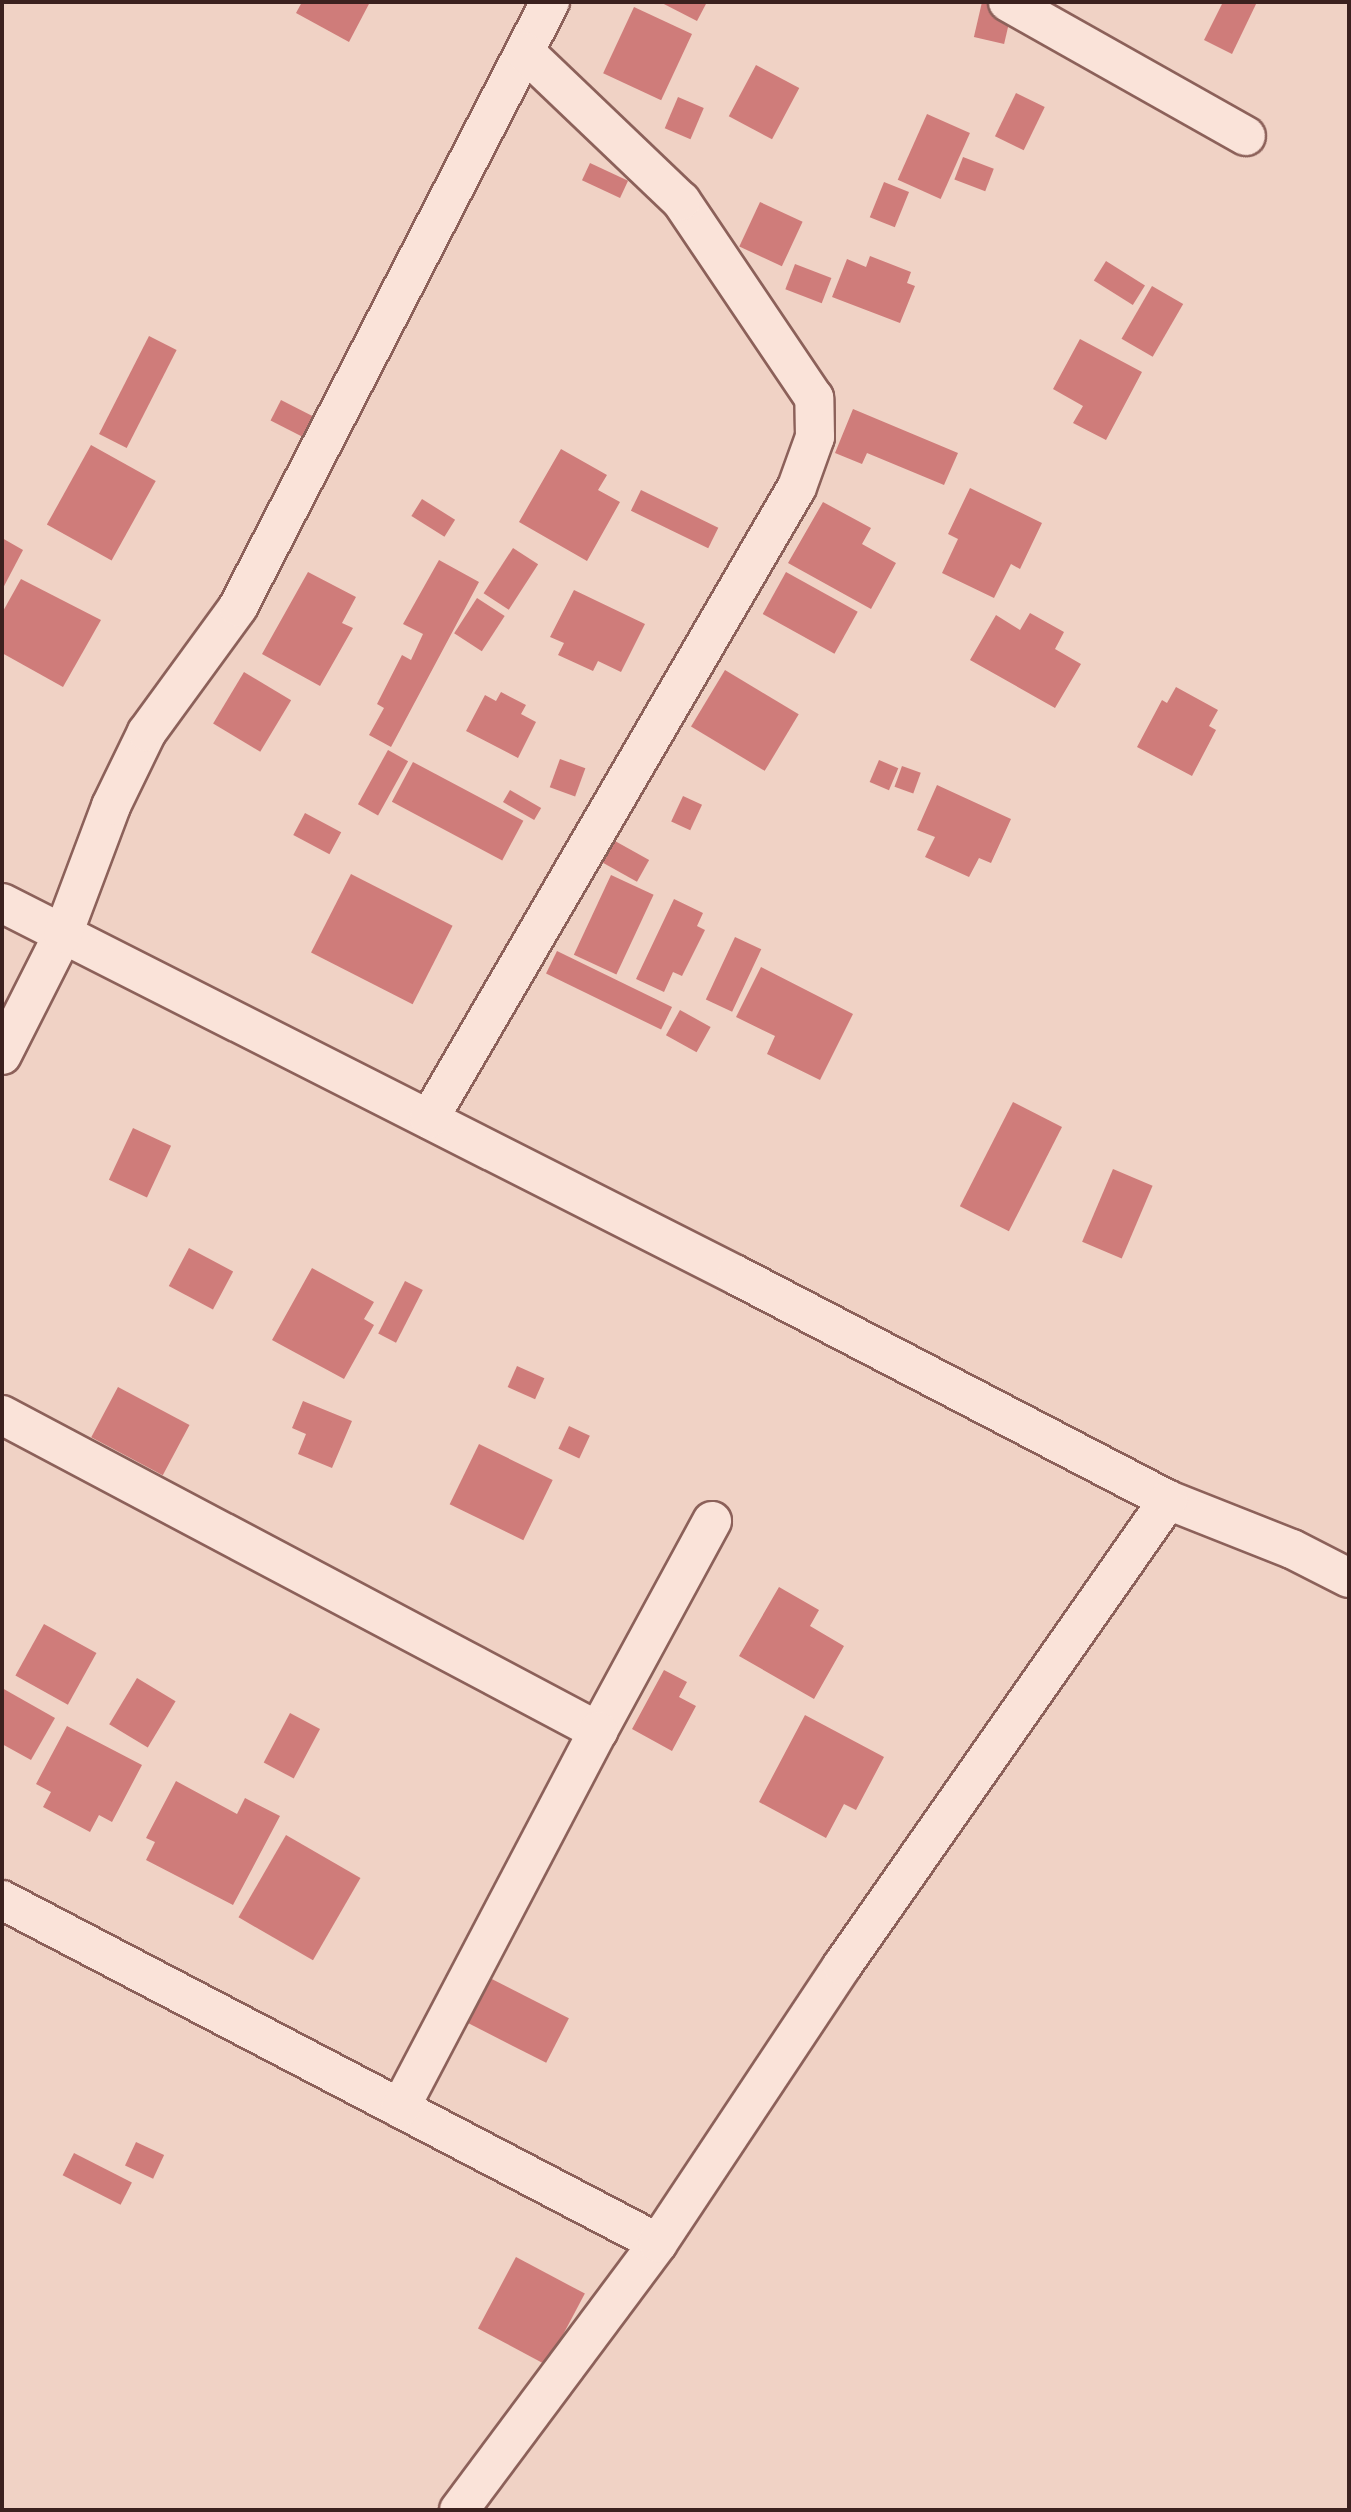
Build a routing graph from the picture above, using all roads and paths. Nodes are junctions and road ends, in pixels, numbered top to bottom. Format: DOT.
graph roads {
  1 [pos="550,2"];
  2 [pos="1009,2"];
  3 [pos="525,52"];
  4 [pos="1246,136"];
  5 [pos="2,903"];
  6 [pos="64,934"];
  7 [pos="2,1055"];
  8 [pos="429,1119"];
  9 [pos="2,1415"];
  10 [pos="1168,1500"];
  11 [pos="712,1521"];
  12 [pos="1349,1578"];
  13 [pos="598,1731"];
  14 [pos="2,1900"];
  15 [pos="400,2108"];
  16 [pos="658,2243"];
  17 [pos="459,2510"];
  1 -- 3 [label="street"];
  2 -- 4 [label="street"];
  3 -- 6 [label="street"];
  3 -- 8 [label="street"];
  5 -- 6 [label="street"];
  6 -- 7 [label="street"];
  6 -- 8 [label="street"];
  8 -- 10 [label="street"];
  9 -- 13 [label="street"];
  10 -- 12 [label="street"];
  10 -- 16 [label="street"];
  11 -- 13 [label="street"];
  13 -- 15 [label="street"];
  14 -- 15 [label="street"];
  15 -- 16 [label="street"];
  16 -- 17 [label="street"];
}
